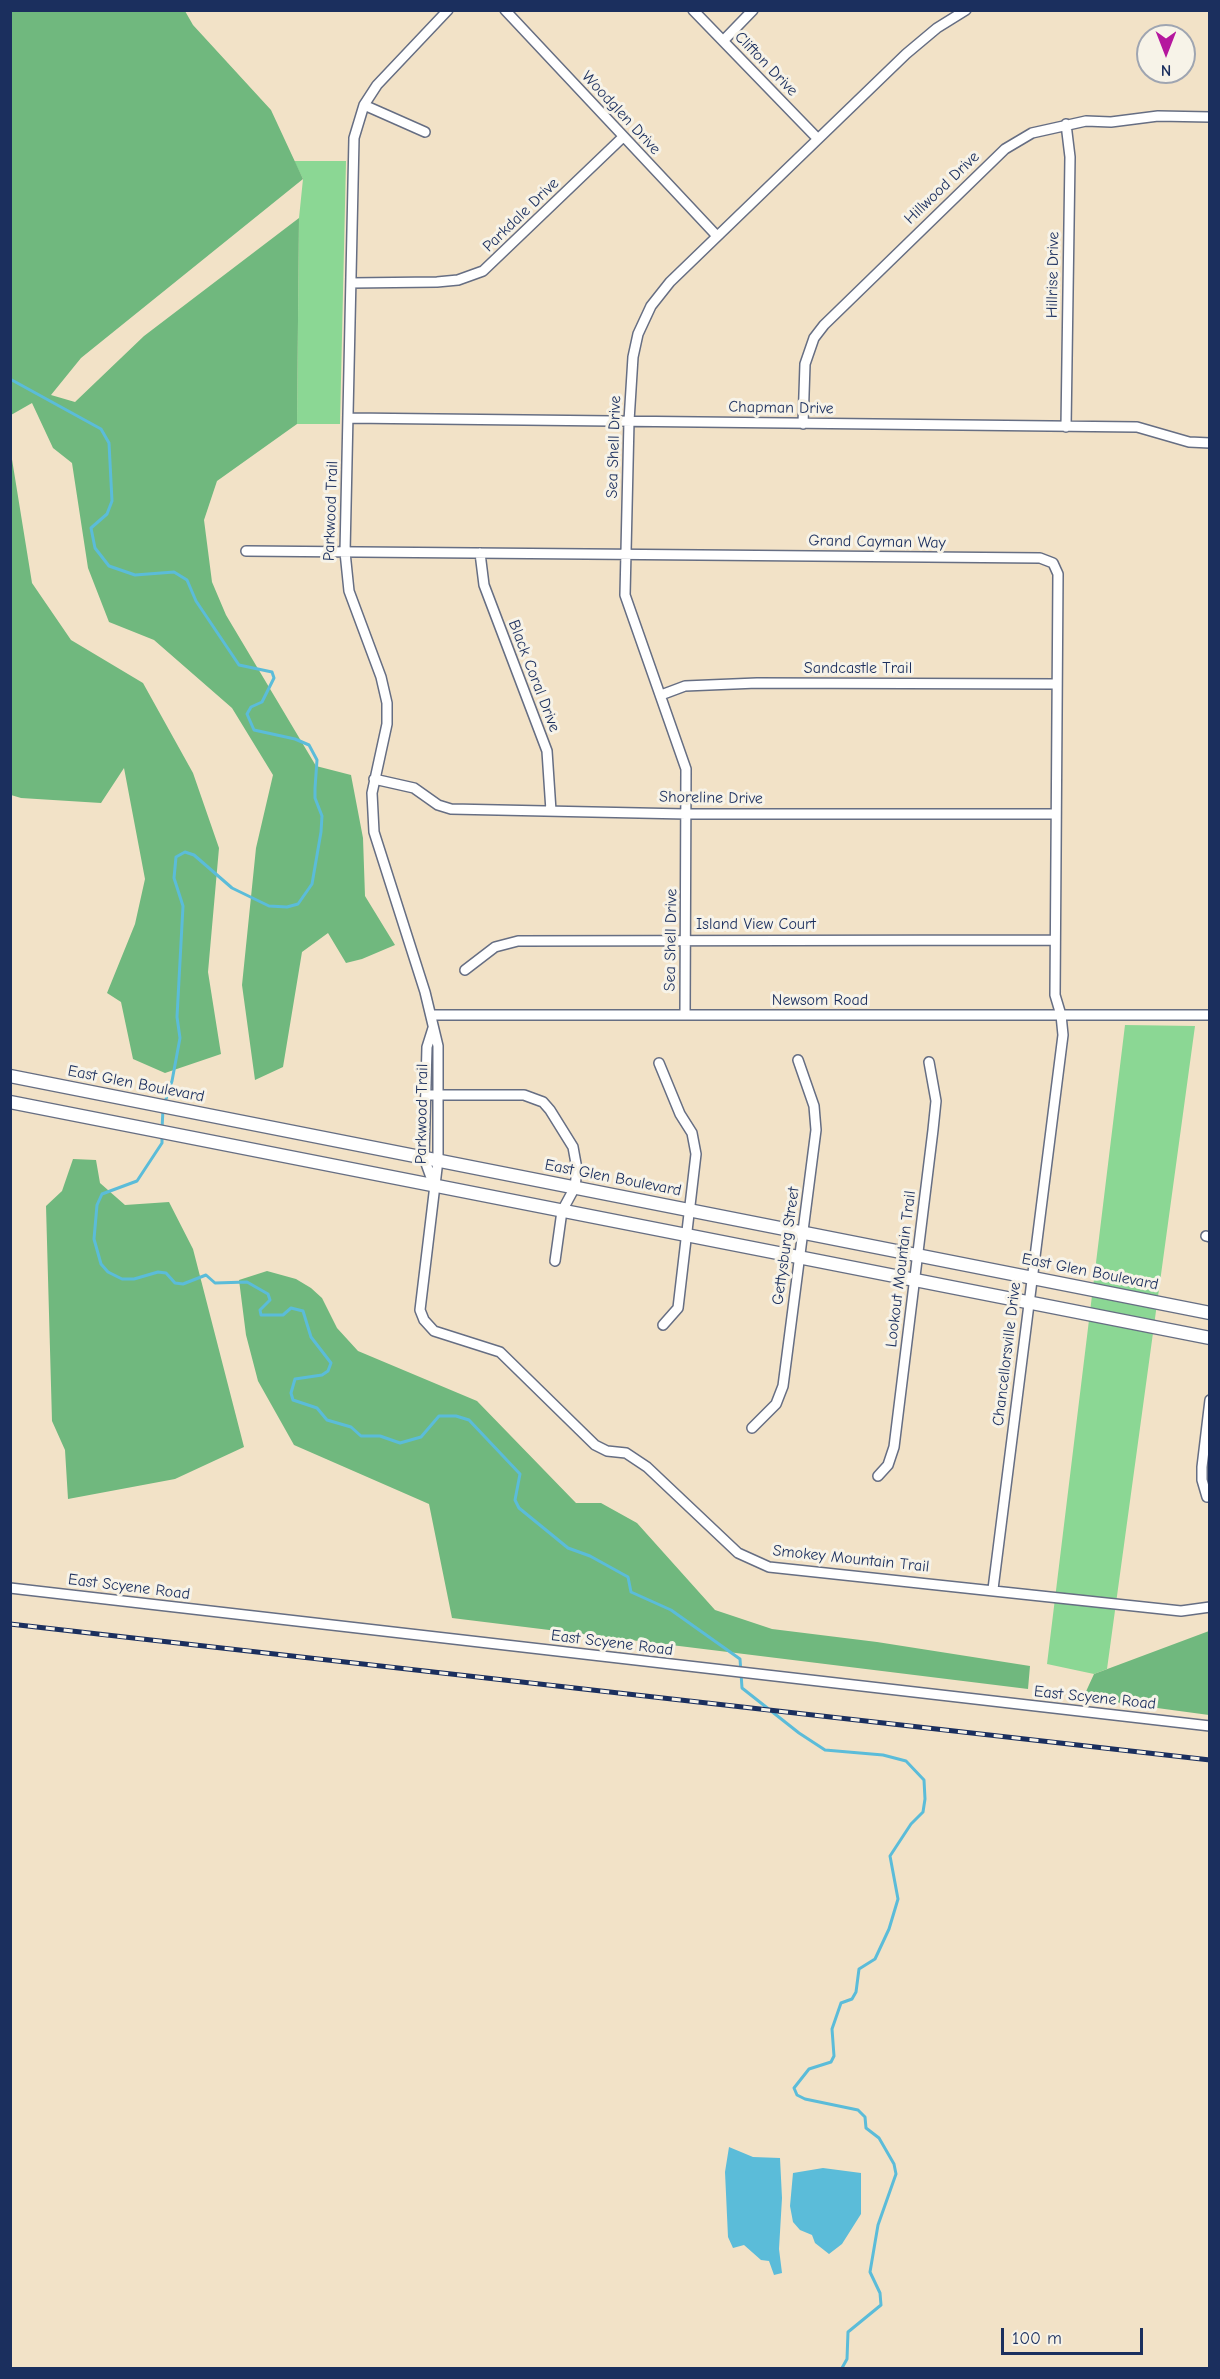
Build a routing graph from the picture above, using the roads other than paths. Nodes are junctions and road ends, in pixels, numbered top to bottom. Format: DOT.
graph roads {
  1 [pos="448,10"];
  2 [pos="505,10"];
  3 [pos="693,10"];
  4 [pos="753,10"];
  5 [pos="966,10"];
  6 [pos="723,40"];
  7 [pos="364,105"];
  8 [pos="1209,117"];
  9 [pos="1066,124"];
  10 [pos="425,132"];
  11 [pos="623,137"];
  12 [pos="818,139"];
  13 [pos="717,236"];
  14 [pos="351,283"];
  15 [pos="349,418"];
  16 [pos="629,421"];
  17 [pos="803,424"];
  18 [pos="1066,427"];
  19 [pos="1209,443"];
  20 [pos="246,551"];
  21 [pos="345,552"];
  22 [pos="480,553"];
  23 [pos="625,554"];
  24 [pos="1056,684"];
  25 [pos="661,695"];
  26 [pos="374,779"];
  27 [pos="550,811"];
  28 [pos="686,814"];
  29 [pos="1056,814"];
  30 [pos="686,939"];
  31 [pos="1055,940"];
  32 [pos="465,970"];
  33 [pos="685,1014"];
  34 [pos="431,1015"];
  35 [pos="1061,1015"];
  36 [pos="1209,1015"];
  37 [pos="433,1028"];
  38 [pos="798,1060"];
  39 [pos="929,1062"];
  40 [pos="660,1063"];
  41 [pos="10,1076"];
  42 [pos="426,1095"];
  43 [pos="438,1095"];
  44 [pos="10,1102"];
  45 [pos="424,1158"];
  46 [pos="438,1160"];
  47 [pos="434,1185"];
  48 [pos="575,1187"];
  49 [pos="562,1210"];
  50 [pos="688,1210"];
  51 [pos="803,1232"];
  52 [pos="685,1234"];
  53 [pos="917,1255"];
  54 [pos="799,1257"];
  55 [pos="555,1261"];
  56 [pos="1032,1278"];
  57 [pos="914,1280"];
  58 [pos="1029,1301"];
  59 [pos="1209,1313"];
  60 [pos="663,1325"];
  61 [pos="1209,1338"];
  62 [pos="1209,1400"];
  63 [pos="752,1428"];
  64 [pos="878,1476"];
  65 [pos="1207,1497"];
  66 [pos="10,1588"];
  67 [pos="993,1589"];
  68 [pos="1209,1607"];
  69 [pos="1209,1726"];
  1 -- 7 [label="street, Parkwood Trail"];
  2 -- 11 [label="street, Woodglen Drive"];
  3 -- 6 [label="street, Clifton Drive"];
  4 -- 6 [label="street"];
  5 -- 12 [label="street, Sea Shell Drive"];
  6 -- 12 [label="street, Clifton Drive"];
  7 -- 10 [label="street"];
  7 -- 14 [label="street, Parkwood Trail"];
  8 -- 9 [label="street, Hillwood Drive"];
  9 -- 17 [label="street, Hillwood Drive"];
  9 -- 18 [label="street, Hillrise Drive"];
  11 -- 13 [label="street, Woodglen Drive"];
  11 -- 14 [label="street, Parkdale Drive"];
  12 -- 13 [label="street, Sea Shell Drive"];
  13 -- 16 [label="street, Sea Shell Drive"];
  14 -- 15 [label="street, Parkwood Trail"];
  15 -- 16 [label="street, Chapman Drive"];
  15 -- 21 [label="street, Parkwood Trail"];
  16 -- 17 [label="street, Chapman Drive"];
  16 -- 23 [label="street, Sea Shell Drive"];
  17 -- 18 [label="street, Chapman Drive"];
  18 -- 19 [label="street, Chapman Drive"];
  20 -- 21 [label="street, Grand Cayman Way"];
  21 -- 22 [label="street, Grand Cayman Way"];
  21 -- 26 [label="street, Parkwood Trail"];
  22 -- 23 [label="street, Grand Cayman Way"];
  22 -- 27 [label="street, Black Coral Drive"];
  23 -- 24 [label="street, Grand Cayman Way"];
  23 -- 25 [label="street, Sea Shell Drive"];
  24 -- 25 [label="street, Sandcastle Trail"];
  24 -- 29 [label="street, Grand Cayman Way"];
  25 -- 28 [label="street, Sea Shell Drive"];
  26 -- 27 [label="street, Shoreline Drive"];
  26 -- 34 [label="street, Parkwood Trail"];
  27 -- 28 [label="street, Shoreline Drive"];
  28 -- 29 [label="street, Shoreline Drive"];
  28 -- 30 [label="street, Sea Shell Drive"];
  29 -- 31 [label="street, Grand Cayman Way"];
  30 -- 31 [label="street, Island View Court"];
  30 -- 32 [label="street, Island View Court"];
  30 -- 33 [label="street, Sea Shell Drive"];
  31 -- 35 [label="street, Grand Cayman Way"];
  33 -- 34 [label="street, Newsom Road"];
  33 -- 35 [label="street, Newsom Road"];
  34 -- 37 [label="street, Parkwood Trail"];
  35 -- 36 [label="street, Newsom Road"];
  35 -- 56 [label="street, Chancellorsville Drive"];
  37 -- 42 [label="street, Parkwood Trail"];
  37 -- 43 [label="street, Parkwood Trail"];
  38 -- 51 [label="street, Gettysburg Street"];
  39 -- 53 [label="street, Lookout Mountain Trail"];
  40 -- 50 [label="street"];
  41 -- 45 [label="main road, East Glen Boulevard"];
  42 -- 43 [label="street"];
  42 -- 45 [label="street, Parkwood Trail"];
  43 -- 46 [label="street, Parkwood Trail"];
  43 -- 48 [label="street"];
  44 -- 47 [label="main road"];
  45 -- 46 [label="main road, East Glen Boulevard"];
  45 -- 47 [label="street, Parkwood Trail"];
  46 -- 47 [label="street, Parkwood Trail"];
  46 -- 48 [label="main road, East Glen Boulevard"];
  47 -- 49 [label="main road"];
  47 -- 67 [label="street, Smokey Mountain Trail"];
  48 -- 49 [label="street"];
  48 -- 50 [label="main road, East Glen Boulevard"];
  49 -- 52 [label="main road"];
  49 -- 55 [label="street"];
  50 -- 51 [label="main road, East Glen Boulevard"];
  50 -- 52 [label="street"];
  51 -- 53 [label="main road, East Glen Boulevard"];
  51 -- 54 [label="street, Gettysburg Street"];
  52 -- 54 [label="main road"];
  52 -- 60 [label="street"];
  53 -- 56 [label="main road, East Glen Boulevard"];
  53 -- 57 [label="street, Lookout Mountain Trail"];
  54 -- 57 [label="main road"];
  54 -- 63 [label="street, Gettysburg Street"];
  56 -- 58 [label="street, Chancellorsville Drive"];
  56 -- 59 [label="main road, East Glen Boulevard"];
  57 -- 58 [label="main road"];
  57 -- 64 [label="street, Lookout Mountain Trail"];
  58 -- 61 [label="main road"];
  58 -- 67 [label="street, Chancellorsville Drive"];
  62 -- 65 [label="street"];
  66 -- 69 [label="street, East Scyene Road"];
  67 -- 68 [label="street, Smokey Mountain Trail"];
}
